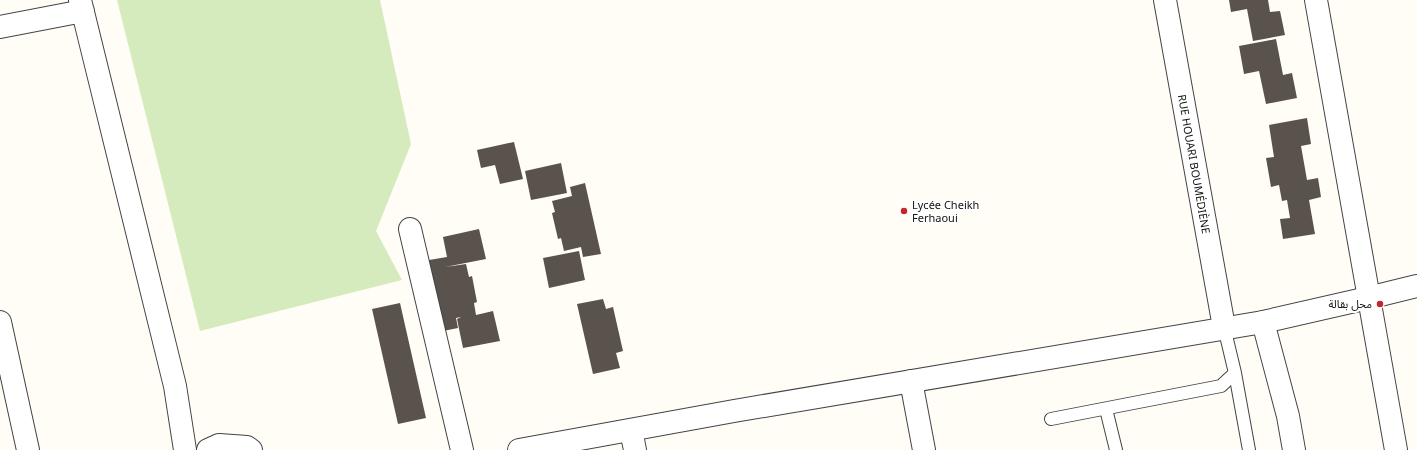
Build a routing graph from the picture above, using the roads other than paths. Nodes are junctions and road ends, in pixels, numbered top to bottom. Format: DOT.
graph roads {
  1 [pos="1165,0"];
  2 [pos="1316,0"];
  3 [pos="81,5"];
  4 [pos="0,27"];
  5 [pos="410,229"];
  6 [pos="1417,286"];
  7 [pos="1368,298"];
  8 [pos="0,322"];
  9 [pos="1263,322"];
  10 [pos="1224,328"];
  11 [pos="1235,373"];
  12 [pos="911,381"];
  13 [pos="1106,409"];
  14 [pos="1051,419"];
  15 [pos="633,440"];
  16 [pos="28,450"];
  17 [pos="185,450"];
  18 [pos="208,450"];
  19 [pos="251,450"];
  20 [pos="462,450"];
  21 [pos="519,450"];
  22 [pos="924,450"];
  23 [pos="1116,450"];
  24 [pos="1249,450"];
  25 [pos="1294,450"];
  26 [pos="1396,450"];
  1 -- 10 [label="street, RUE HOUARI BOUMÉDIÈNE"];
  2 -- 7 [label="street"];
  3 -- 4 [label="street"];
  3 -- 17 [label="street"];
  5 -- 20 [label="street"];
  6 -- 7 [label="street"];
  7 -- 9 [label="street"];
  7 -- 26 [label="street"];
  8 -- 16 [label="street"];
  9 -- 10 [label="street"];
  9 -- 25 [label="street"];
  10 -- 11 [label="lane"];
  10 -- 12 [label="street"];
  11 -- 13 [label="lane"];
  11 -- 24 [label="lane"];
  12 -- 15 [label="street"];
  12 -- 22 [label="street"];
  13 -- 14 [label="lane"];
  13 -- 23 [label="lane"];
  15 -- 21 [label="street"];
  18 -- 19 [label="street"];
}
